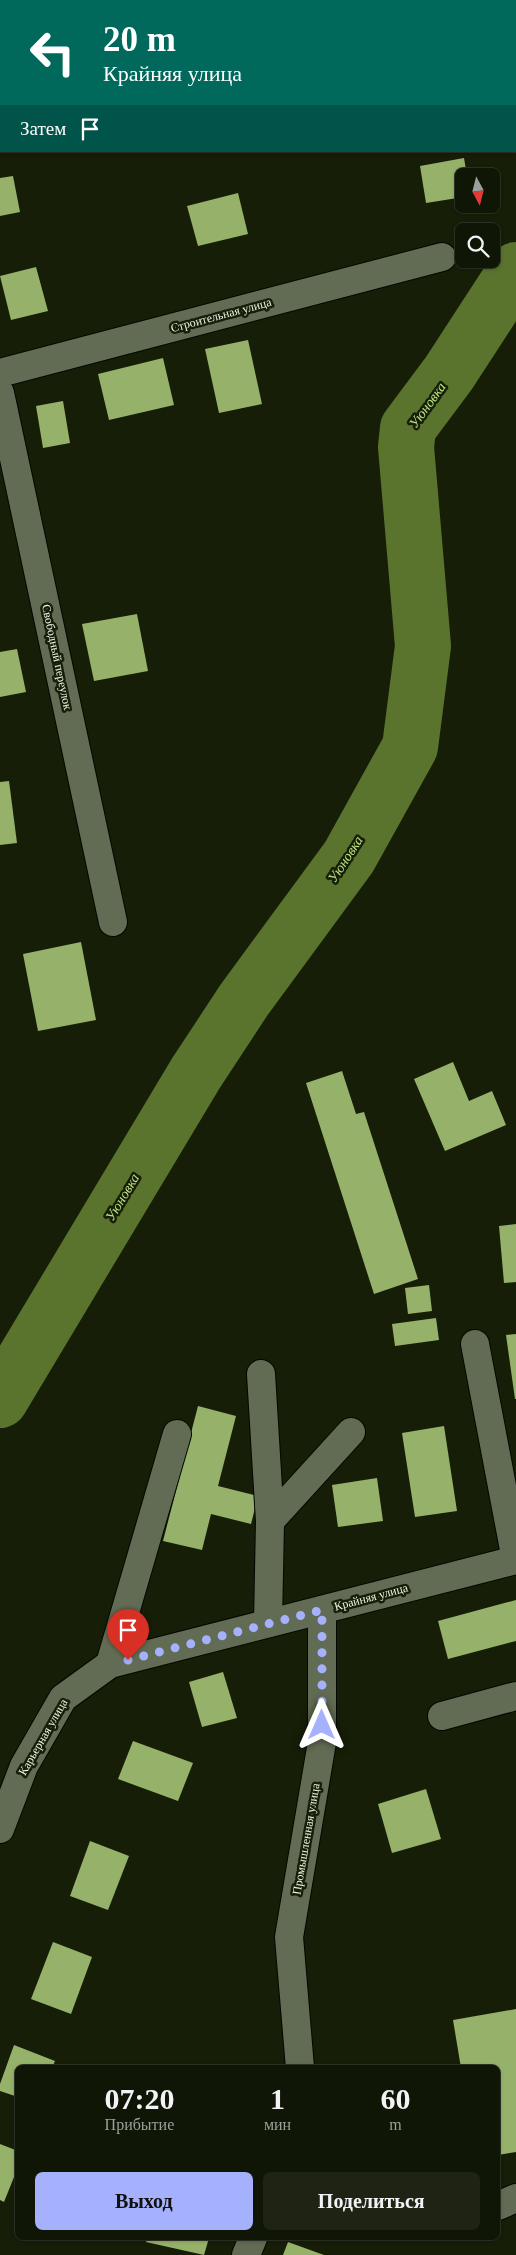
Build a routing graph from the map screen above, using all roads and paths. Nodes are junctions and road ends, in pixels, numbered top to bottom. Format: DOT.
graph roads {
  1 [pos="442,258"];
  2 [pos="0,373"];
  3 [pos="0,393"];
  4 [pos="113,922"];
  5 [pos="476,1344"];
  6 [pos="261,1374"];
  7 [pos="351,1432"];
  8 [pos="177,1434"];
  9 [pos="270,1521"];
  10 [pos="516,1560"];
  11 [pos="322,1610"];
  12 [pos="268,1624"];
  13 [pos="110,1664"];
  14 [pos="516,1696"];
  15 [pos="442,1716"];
  16 [pos="0,1829"];
  17 [pos="300,2065"];
  18 [pos="516,2198"];
  19 [pos="500,2205"];
  20 [pos="252,2240"];
  21 [pos="246,2255"];
  1 -- 2 [label="street, Строительная улица"];
  3 -- 4 [label="street, Свободный переулок"];
  5 -- 10 [label="street"];
  6 -- 9 [label="street"];
  7 -- 9 [label="street"];
  8 -- 13 [label="street"];
  9 -- 12 [label="street"];
  10 -- 11 [label="street, Крайняя улица"];
  11 -- 12 [label="street, Крайняя улица"];
  11 -- 17 [label="street, Промышленная улица"];
  12 -- 13 [label="street, Крайняя улица"];
  13 -- 16 [label="street, Карьерная улица"];
  14 -- 15 [label="street"];
  18 -- 19 [label="street"];
  20 -- 21 [label="street"];
}
